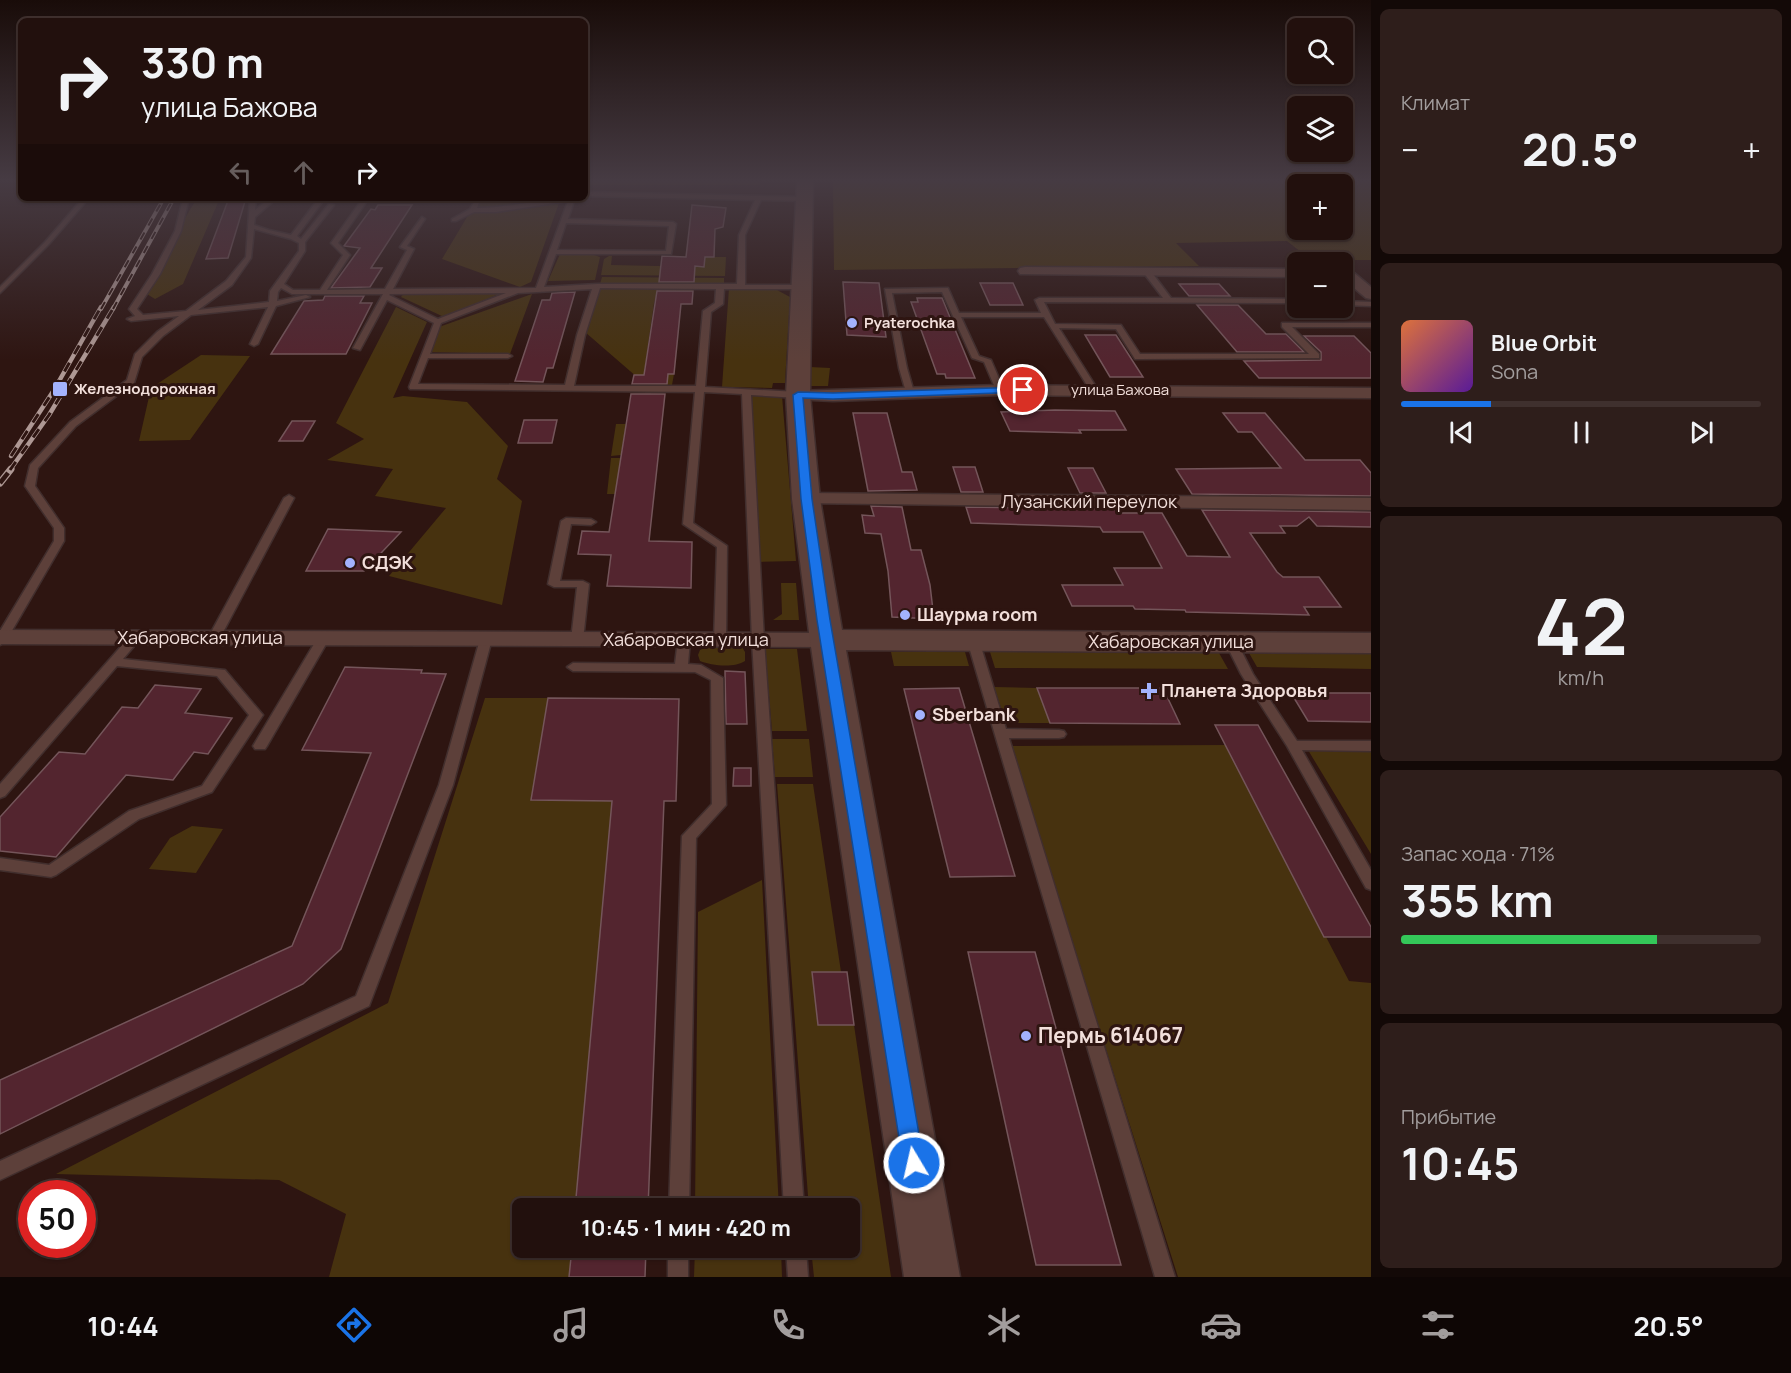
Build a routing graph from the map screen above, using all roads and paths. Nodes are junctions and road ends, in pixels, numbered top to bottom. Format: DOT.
graph roads {
  1 [pos="49,241"];
  2 [pos="173,241"];
  3 [pos="251,241"];
  4 [pos="336,241"];
  5 [pos="407,241"];
  6 [pos="558,241"];
  7 [pos="671,241"];
  8 [pos="742,241"];
  9 [pos="802,241"];
  10 [pos="302,242"];
  11 [pos="554,252"];
  12 [pos="1025,271"];
  13 [pos="1147,272"];
  14 [pos="1287,273"];
  15 [pos="1353,279"];
  16 [pos="280,285"];
  17 [pos="597,286"];
  18 [pos="720,286"];
  19 [pos="741,286"];
  20 [pos="800,287"];
  21 [pos="540,288"];
  22 [pos="0,291"];
  23 [pos="521,291"];
  24 [pos="326,292"];
  25 [pos="386,294"];
  26 [pos="1371,295"];
  27 [pos="1169,300"];
  28 [pos="1287,301"];
  29 [pos="1353,303"];
  30 [pos="273,304"];
  31 [pos="1371,304"];
  32 [pos="193,312"];
  33 [pos="957,315"];
  34 [pos="1046,315"];
  35 [pos="438,322"];
  36 [pos="1371,325"];
  37 [pos="1054,326"];
  38 [pos="254,344"];
  39 [pos="357,348"];
  40 [pos="425,356"];
  41 [pos="508,356"];
  42 [pos="569,388"];
  43 [pos="699,389"];
  44 [pos="1000,390"];
  45 [pos="1094,390"];
  46 [pos="746,391"];
  47 [pos="909,392"];
  48 [pos="1371,393"];
  49 [pos="798,395"];
  50 [pos="289,498"];
  51 [pos="806,499"];
  52 [pos="1371,504"];
  53 [pos="591,522"];
  54 [pos="1,638"];
  55 [pos="135,638"];
  56 [pos="214,638"];
  57 [pos="323,639"];
  58 [pos="486,639"];
  59 [pos="577,640"];
  60 [pos="684,640"];
  61 [pos="720,640"];
  62 [pos="758,640"];
  63 [pos="827,640"];
  64 [pos="974,640"];
  65 [pos="1231,642"];
  66 [pos="1371,643"];
  67 [pos="113,663"];
  68 [pos="573,667"];
  69 [pos="681,668"];
  70 [pos="1000,733"];
  71 [pos="1059,734"];
  72 [pos="1293,745"];
  73 [pos="260,746"];
  74 [pos="1371,746"];
  75 [pos="0,793"];
  76 [pos="0,864"];
  77 [pos="1371,884"];
  78 [pos="0,1171"];
  79 [pos="679,1198"];
  80 [pos="793,1198"];
  81 [pos="678,1258"];
  82 [pos="797,1258"];
  83 [pos="678,1277"];
  84 [pos="798,1277"];
  85 [pos="932,1277"];
  86 [pos="1165,1277"];
  1 -- 22 [label="lane"];
  2 -- 32 [label="lane"];
  3 -- 32 [label="lane"];
  4 -- 24 [label="lane"];
  5 -- 25 [label="lane"];
  6 -- 11 [label="lane"];
  7 -- 11 [label="lane"];
  8 -- 19 [label="lane"];
  9 -- 20 [label="main road"];
  10 -- 16 [label="lane"];
  11 -- 21 [label="lane"];
  12 -- 13 [label="street"];
  13 -- 14 [label="street"];
  13 -- 27 [label="lane"];
  15 -- 26 [label="street"];
  16 -- 24 [label="lane"];
  16 -- 30 [label="lane"];
  17 -- 18 [label="lane"];
  17 -- 21 [label="lane"];
  17 -- 42 [label="lane"];
  18 -- 19 [label="lane"];
  18 -- 43 [label="lane"];
  19 -- 20 [label="lane"];
  20 -- 49 [label="main road"];
  21 -- 23 [label="lane"];
  23 -- 25 [label="lane"];
  23 -- 35 [label="lane"];
  24 -- 25 [label="lane"];
  24 -- 30 [label="lane"];
  25 -- 35 [label="lane"];
  25 -- 39 [label="lane"];
  27 -- 28 [label="lane"];
  27 -- 34 [label="lane"];
  29 -- 31 [label="lane"];
  30 -- 32 [label="lane"];
  30 -- 38 [label="lane"];
  32 -- 54 [label="lane"];
  33 -- 34 [label="lane"];
  33 -- 44 [label="lane"];
  33 -- 47 [label="lane"];
  34 -- 37 [label="lane"];
  35 -- 40 [label="lane"];
  36 -- 37 [label="lane"];
  37 -- 45 [label="lane"];
  40 -- 41 [label="lane"];
  40 -- 42 [label="lane"];
  42 -- 43 [label="lane"];
  43 -- 46 [label="lane"];
  43 -- 61 [label="lane"];
  44 -- 45 [label="street, улица Бажова"];
  44 -- 47 [label="street, улица Бажова"];
  45 -- 48 [label="street, улица Бажова"];
  46 -- 49 [label="lane"];
  46 -- 62 [label="lane"];
  47 -- 49 [label="street, улица Бажова"];
  49 -- 51 [label="main road"];
  50 -- 56 [label="lane"];
  51 -- 52 [label="street, Лузанский переулок"];
  51 -- 63 [label="main road"];
  53 -- 59 [label="lane"];
  54 -- 55 [label="street, Хабаровская улица"];
  55 -- 56 [label="street, Хабаровская улица"];
  55 -- 67 [label="lane"];
  56 -- 57 [label="street, Хабаровская улица"];
  57 -- 58 [label="street, Хабаровская улица"];
  57 -- 73 [label="lane"];
  58 -- 59 [label="street, Хабаровская улица"];
  58 -- 78 [label="lane"];
  59 -- 60 [label="street, Хабаровская улица"];
  60 -- 61 [label="street, Хабаровская улица"];
  60 -- 69 [label="lane"];
  61 -- 62 [label="street, Хабаровская улица"];
  62 -- 63 [label="street, Хабаровская улица"];
  62 -- 80 [label="lane"];
  63 -- 64 [label="main road, Хабаровская улица"];
  63 -- 85 [label="main road"];
  64 -- 65 [label="main road, Хабаровская улица"];
  64 -- 70 [label="lane"];
  65 -- 66 [label="main road, Хабаровская улица"];
  65 -- 72 [label="lane"];
  67 -- 75 [label="lane"];
  67 -- 76 [label="lane"];
  68 -- 69 [label="lane"];
  69 -- 79 [label="lane"];
  70 -- 71 [label="lane"];
  70 -- 86 [label="lane"];
  72 -- 74 [label="lane"];
  72 -- 77 [label="lane"];
  81 -- 83 [label="lane"];
  82 -- 84 [label="lane"];
}
